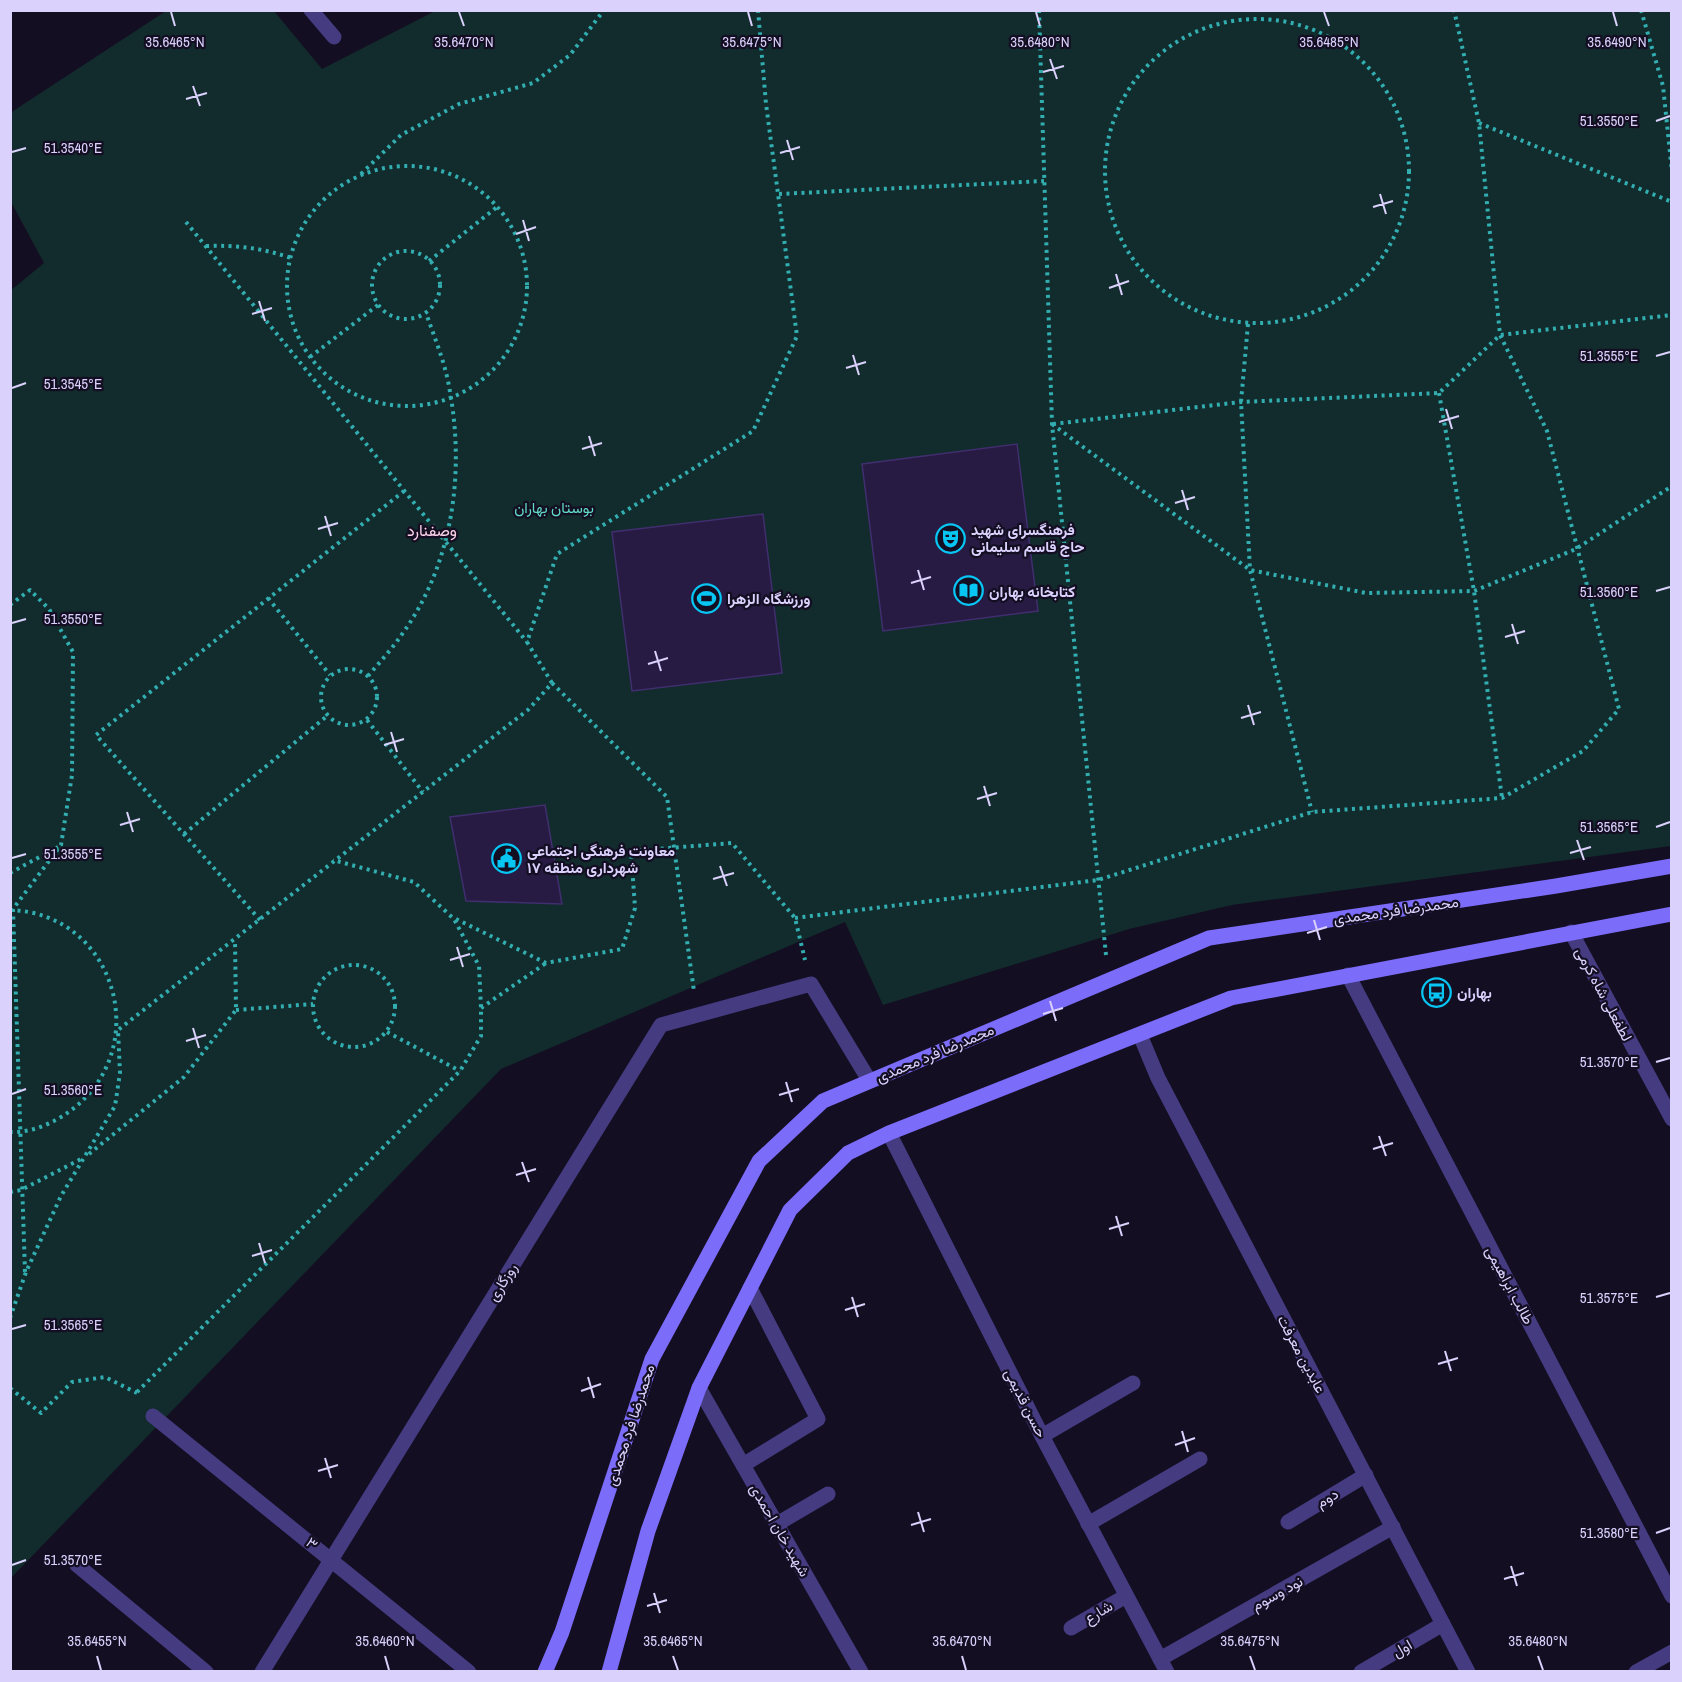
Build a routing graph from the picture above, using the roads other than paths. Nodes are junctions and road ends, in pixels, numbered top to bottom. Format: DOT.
graph roads {
  1 [pos="311,10"];
  2 [pos="334,38"];
  3 [pos="1671,866"];
  4 [pos="1671,914"];
  5 [pos="1571,932"];
  6 [pos="1348,975"];
  7 [pos="1140,1035"];
  8 [pos="869,1080"];
  9 [pos="1671,1119"];
  10 [pos="889,1133"];
  11 [pos="750,1288"];
  12 [pos="1133,1383"];
  13 [pos="699,1388"];
  14 [pos="153,1416"];
  15 [pos="1042,1436"];
  16 [pos="1200,1459"];
  17 [pos="743,1465"];
  18 [pos="1366,1475"];
  19 [pos="828,1494"];
  20 [pos="1288,1522"];
  21 [pos="777,1524"];
  22 [pos="1088,1524"];
  23 [pos="1393,1527"];
  24 [pos="331,1559"];
  25 [pos="77,1564"];
  26 [pos="1126,1596"];
  27 [pos="1671,1596"];
  28 [pos="1443,1624"];
  29 [pos="1071,1628"];
  30 [pos="1671,1652"];
  31 [pos="1163,1665"];
  32 [pos="207,1671"];
  33 [pos="262,1671"];
  34 [pos="469,1671"];
  35 [pos="545,1671"];
  36 [pos="609,1671"];
  37 [pos="861,1671"];
  38 [pos="1361,1671"];
  39 [pos="1468,1671"];
  40 [pos="1636,1671"];
  1 -- 2 [label="street"];
  3 -- 8 [label="main road, محمدرضا فرد محمدی"];
  4 -- 5 [label="main road"];
  5 -- 6 [label="main road"];
  5 -- 9 [label="street, لطفعلی شاه کرمی"];
  6 -- 7 [label="main road"];
  6 -- 27 [label="street, طالب ابراهیمی"];
  7 -- 10 [label="main road"];
  7 -- 18 [label="street, عابدین معرفت"];
  8 -- 24 [label="street, روزگاری"];
  8 -- 35 [label="main road, محمدرضا فرد محمدی"];
  10 -- 11 [label="main road"];
  10 -- 15 [label="street, حسن قدیمی"];
  11 -- 13 [label="main road"];
  11 -- 17 [label="street"];
  12 -- 15 [label="street"];
  13 -- 17 [label="street, شهید خان احمدی"];
  13 -- 36 [label="main road"];
  14 -- 24 [label="street, ۳"];
  15 -- 22 [label="street, حسن قدیمی"];
  16 -- 22 [label="street"];
  17 -- 21 [label="street, شهید خان احمدی"];
  18 -- 20 [label="street, دوم"];
  18 -- 23 [label="street, عابدین معرفت"];
  19 -- 21 [label="street"];
  21 -- 37 [label="street, شهید خان احمدی"];
  22 -- 26 [label="street, حسن قدیمی"];
  23 -- 28 [label="street, عابدین معرفت"];
  23 -- 31 [label="street, نود وسوم"];
  24 -- 33 [label="street, روزگاری"];
  24 -- 34 [label="street, ۳"];
  25 -- 32 [label="street"];
  26 -- 29 [label="street, شارع"];
  26 -- 31 [label="street, حسن قدیمی"];
  28 -- 38 [label="street, اول"];
  28 -- 39 [label="street, عابدین معرفت"];
  30 -- 40 [label="street"];
}
